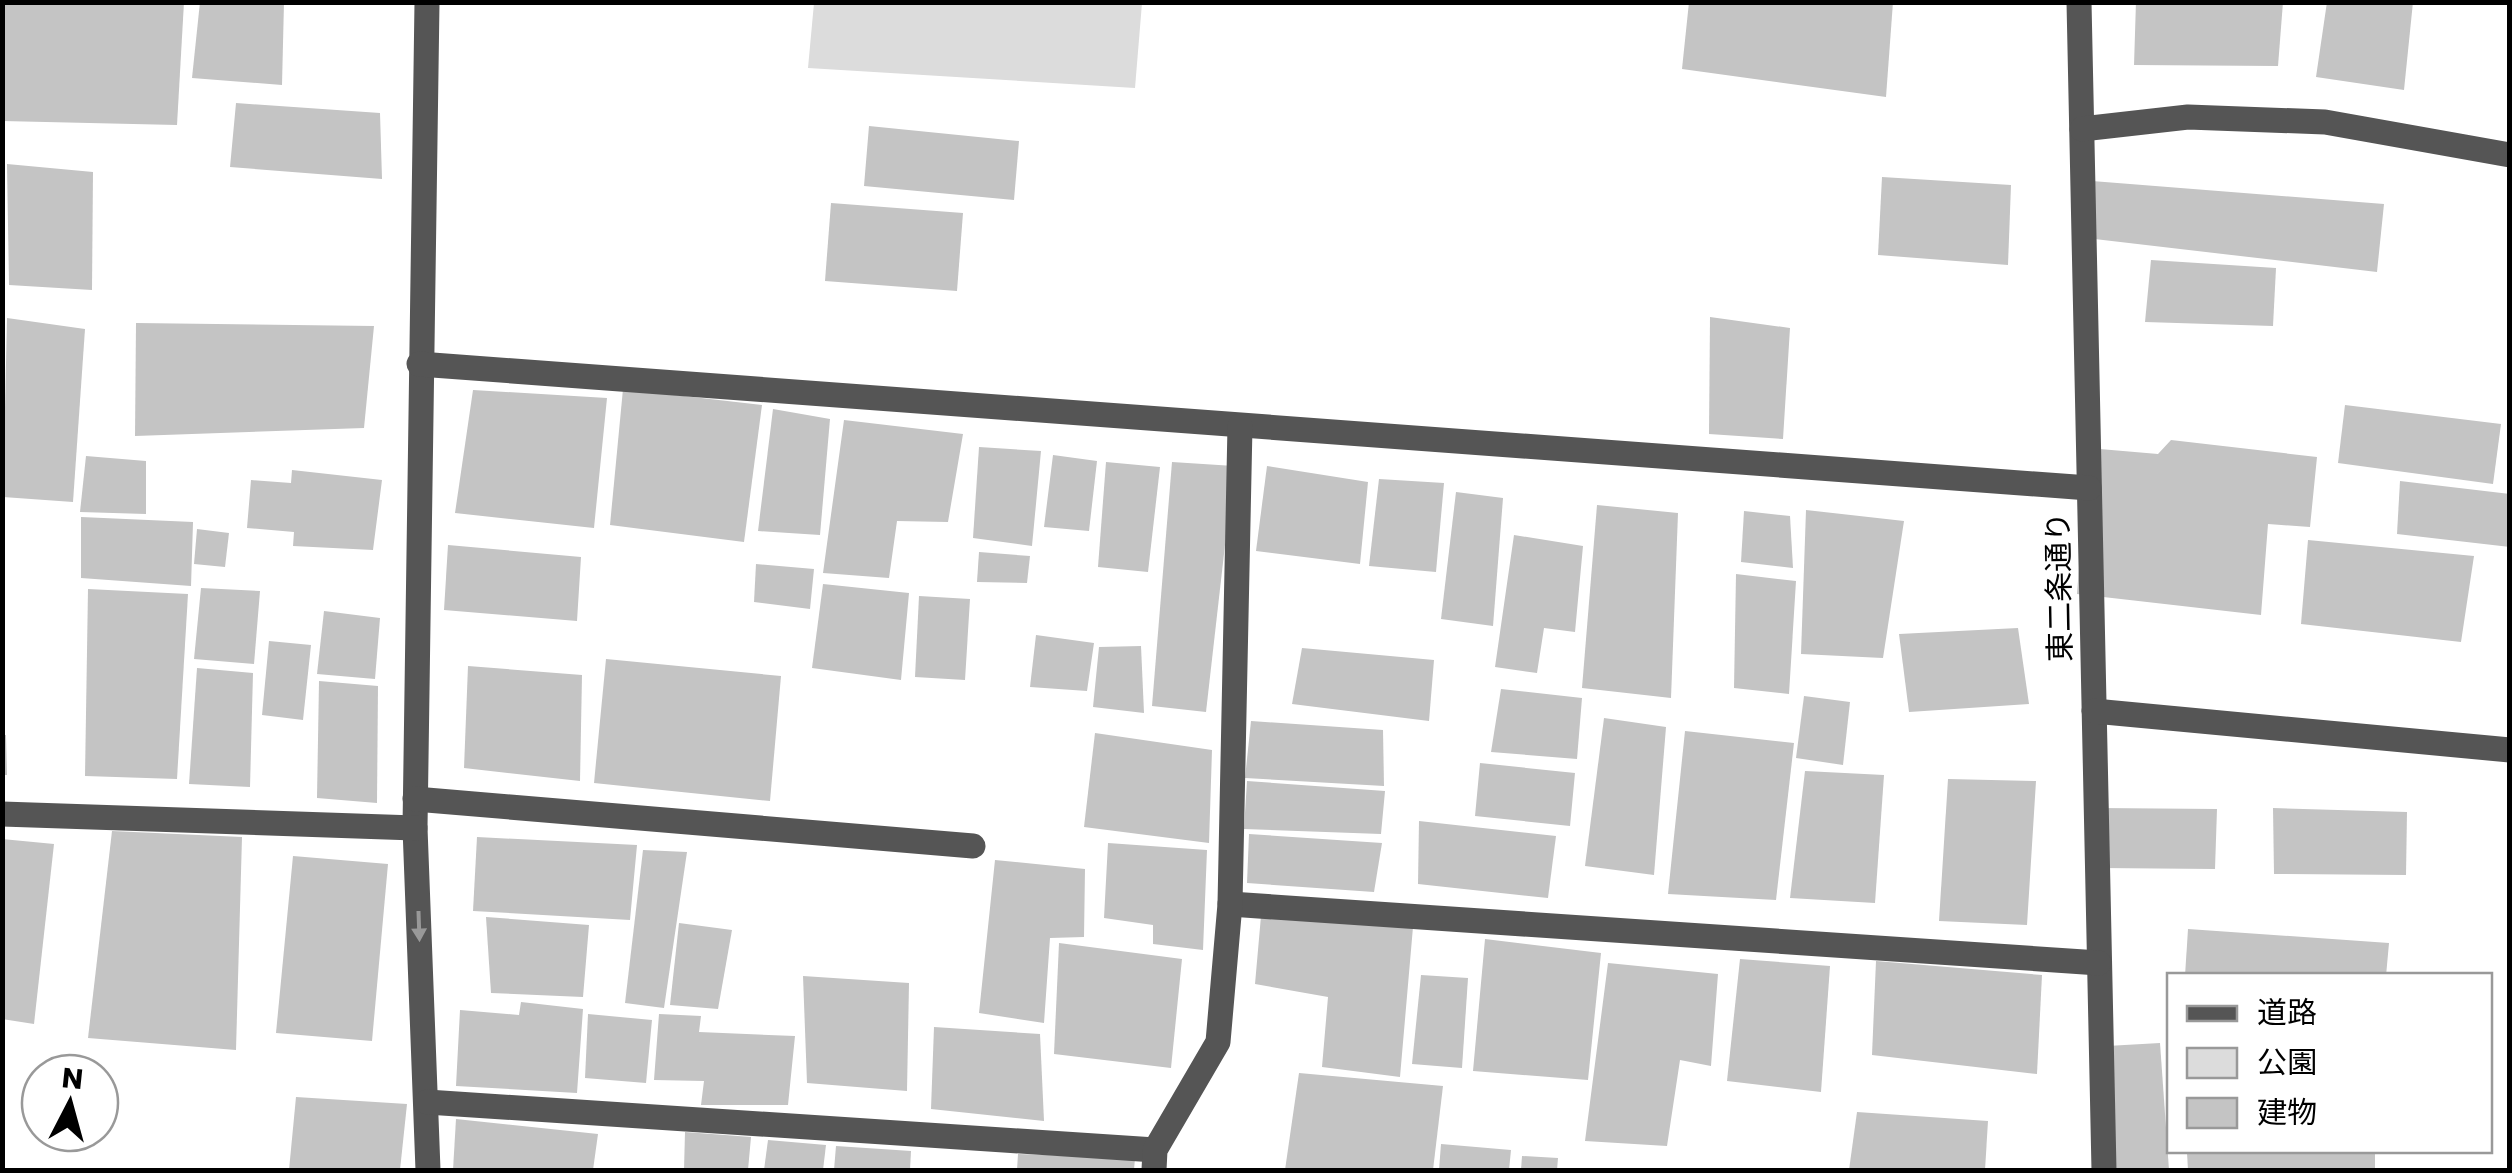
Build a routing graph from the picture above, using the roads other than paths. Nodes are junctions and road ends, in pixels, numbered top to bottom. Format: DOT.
graph roads {
  1 [pos="427,2"];
  2 [pos="2079,2"];
  3 [pos="2082,129"];
  4 [pos="2510,156"];
  5 [pos="419,364"];
  6 [pos="1240,426"];
  7 [pos="2090,488"];
  8 [pos="2094,711"];
  9 [pos="2510,750"];
  10 [pos="415,799"];
  11 [pos="2,814"];
  12 [pos="415,828"];
  13 [pos="972,846"];
  14 [pos="1230,904"];
  15 [pos="2099,963"];
  16 [pos="427,1102"];
  17 [pos="1154,1160"];
  18 [pos="428,1170"];
  19 [pos="2104,1170"];
  1 -- 5 [label="street"];
  2 -- 3 [label="street, 東二条通り"];
  3 -- 4 [label="street"];
  3 -- 7 [label="street, 東二条通り"];
  5 -- 6 [label="street"];
  5 -- 10 [label="street"];
  6 -- 7 [label="street"];
  6 -- 14 [label="street"];
  7 -- 8 [label="street, 東二条通り"];
  8 -- 9 [label="street"];
  8 -- 15 [label="street, 東二条通り"];
  10 -- 12 [label="street"];
  10 -- 13 [label="street"];
  11 -- 12 [label="street"];
  12 -- 16 [label="street, one-way"];
  14 -- 15 [label="street"];
  14 -- 17 [label="street"];
  15 -- 19 [label="street, 東二条通り"];
  16 -- 17 [label="street"];
  16 -- 18 [label="street"];
}
